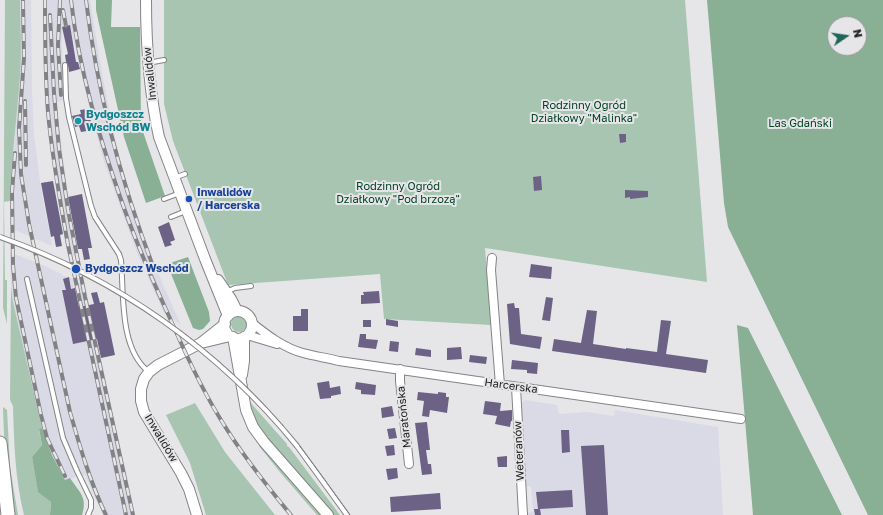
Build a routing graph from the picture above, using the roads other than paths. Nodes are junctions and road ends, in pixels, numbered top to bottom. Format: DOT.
graph roads {
  1 [pos="146,0"];
  2 [pos="164,60"];
  3 [pos="147,63"];
  4 [pos="64,65"];
  5 [pos="186,174"];
  6 [pos="174,178"];
  7 [pos="180,193"];
  8 [pos="164,199"];
  9 [pos="187,211"];
  10 [pos="171,217"];
  11 [pos="0,237"];
  12 [pos="492,258"];
  13 [pos="205,259"];
  14 [pos="27,278"];
  15 [pos="251,286"];
  16 [pos="226,292"];
  17 [pos="237,311"];
  18 [pos="226,320"];
  19 [pos="252,323"];
  20 [pos="245,336"];
  21 [pos="232,337"];
  22 [pos="201,343"];
  23 [pos="283,345"];
  24 [pos="400,369"];
  25 [pos="149,372"];
  26 [pos="241,377"];
  27 [pos="500,384"];
  28 [pos="516,387"];
  29 [pos="741,418"];
  30 [pos="0,443"];
  31 [pos="409,464"];
  32 [pos="8,515"];
  33 [pos="88,515"];
  34 [pos="197,515"];
  35 [pos="328,515"];
  36 [pos="347,515"];
  37 [pos="523,515"];
  1 -- 3 [label="street, Inwalidów"];
  2 -- 3 [label="lane"];
  3 -- 6 [label="street, Inwalidów"];
  4 -- 25 [label="lane"];
  5 -- 6 [label="lane"];
  6 -- 7 [label="street, Inwalidów"];
  7 -- 8 [label="lane"];
  7 -- 9 [label="street, Inwalidów"];
  9 -- 10 [label="lane"];
  9 -- 13 [label="street, Inwalidów"];
  11 -- 36 [label="lane, bridge"];
  12 -- 27 [label="street"];
  13 -- 16 [label="street, Inwalidów"];
  13 -- 18 [label="street, Inwalidów"];
  14 -- 33 [label="lane"];
  15 -- 16 [label="lane"];
  16 -- 17 [label="street, Inwalidów"];
  17 -- 18 [label="street"];
  17 -- 19 [label="street"];
  18 -- 21 [label="street"];
  18 -- 22 [label="street"];
  19 -- 20 [label="street"];
  19 -- 23 [label="street, Harcerska"];
  20 -- 21 [label="street"];
  20 -- 23 [label="street, Harcerska"];
  20 -- 26 [label="street"];
  21 -- 22 [label="street"];
  21 -- 26 [label="street"];
  22 -- 25 [label="street"];
  23 -- 24 [label="street, Harcerska"];
  24 -- 27 [label="street, Harcerska"];
  24 -- 31 [label="street, Maratońska"];
  25 -- 34 [label="street, Inwalidów"];
  26 -- 35 [label="street"];
  27 -- 28 [label="street, Harcerska"];
  28 -- 29 [label="street, Harcerska"];
  28 -- 37 [label="street, Weteranów"];
  30 -- 32 [label="main road"];
}
